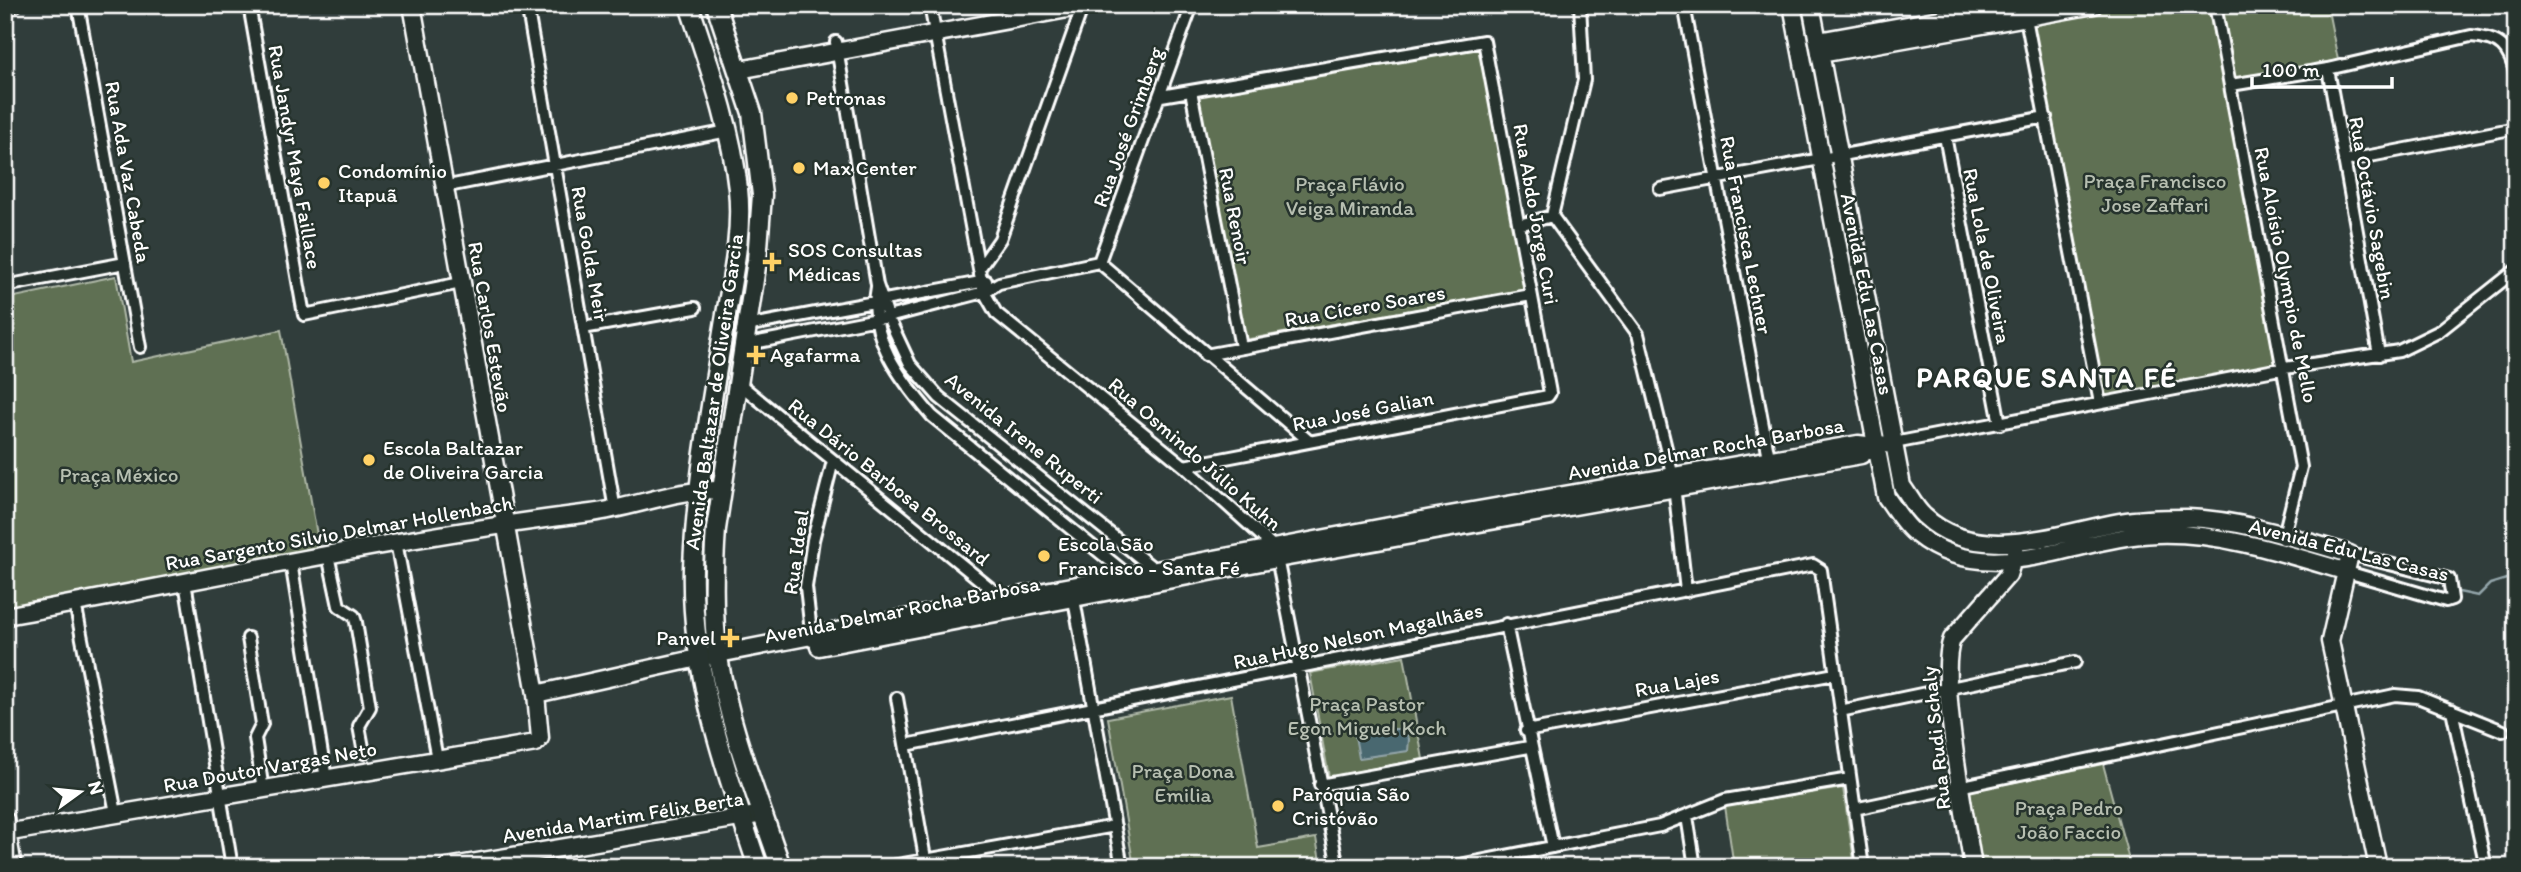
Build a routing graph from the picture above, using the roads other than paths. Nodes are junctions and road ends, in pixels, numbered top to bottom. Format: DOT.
graph roads {
  1 [pos="16,5"];
  2 [pos="78,5"];
  3 [pos="249,5"];
  4 [pos="412,5"];
  5 [pos="527,5"];
  6 [pos="689,5"];
  7 [pos="716,5"];
  8 [pos="930,5"];
  9 [pos="1033,5"];
  10 [pos="1192,5"];
  11 [pos="1580,5"];
  12 [pos="1684,5"];
  13 [pos="1792,5"];
  14 [pos="1811,5"];
  15 [pos="1941,5"];
  16 [pos="2094,5"];
  17 [pos="2215,5"];
  18 [pos="1085,6"];
  19 [pos="5,7"];
  20 [pos="2022,12"];
  21 [pos="1970,18"];
  22 [pos="935,29"];
  23 [pos="837,48"];
  24 [pos="1819,48"];
  25 [pos="737,66"];
  26 [pos="2328,68"];
  27 [pos="2516,76"];
  28 [pos="2231,85"];
  29 [pos="1191,91"];
  30 [pos="1161,96"];
  31 [pos="2046,117"];
  32 [pos="2516,128"];
  33 [pos="728,131"];
  34 [pos="1945,136"];
  35 [pos="1839,156"];
  36 [pos="1821,160"];
  37 [pos="2344,161"];
  38 [pos="555,166"];
  39 [pos="1716,178"];
  40 [pos="443,187"];
  41 [pos="1660,189"];
  42 [pos="1552,216"];
  43 [pos="1520,225"];
  44 [pos="1099,261"];
  45 [pos="125,263"];
  46 [pos="2516,270"];
  47 [pos="980,274"];
  48 [pos="461,283"];
  49 [pos="999,284"];
  50 [pos="5,286"];
  51 [pos="984,292"];
  52 [pos="1531,295"];
  53 [pos="879,301"];
  54 [pos="695,307"];
  55 [pos="882,318"];
  56 [pos="746,326"];
  57 [pos="583,328"];
  58 [pos="743,345"];
  59 [pos="140,347"];
  60 [pos="1241,348"];
  61 [pos="1205,355"];
  62 [pos="2379,355"];
  63 [pos="2285,368"];
  64 [pos="737,382"];
  65 [pos="1550,395"];
  66 [pos="2100,403"];
  67 [pos="2000,424"];
  68 [pos="978,429"];
  69 [pos="1309,441"];
  70 [pos="965,443"];
  71 [pos="1894,443"];
  72 [pos="1874,446"];
  73 [pos="832,461"];
  74 [pos="1184,466"];
  75 [pos="1771,466"];
  76 [pos="1674,484"];
  77 [pos="700,490"];
  78 [pos="721,490"];
  79 [pos="614,510"];
  80 [pos="1082,512"];
  81 [pos="505,523"];
  82 [pos="2161,526"];
  83 [pos="1070,528"];
  84 [pos="396,542"];
  85 [pos="2015,544"];
  86 [pos="2282,544"];
  87 [pos="1276,554"];
  88 [pos="2350,554"];
  89 [pos="328,555"];
  90 [pos="2014,561"];
  91 [pos="291,562"];
  92 [pos="2344,571"];
  93 [pos="1158,572"];
  94 [pos="1172,581"];
  95 [pos="185,582"];
  96 [pos="1136,582"];
  97 [pos="1686,591"];
  98 [pos="1072,593"];
  99 [pos="1003,599"];
  100 [pos="75,603"];
  101 [pos="1018,610"];
  102 [pos="5,615"];
  103 [pos="1506,624"];
  104 [pos="248,638"];
  105 [pos="813,643"];
  106 [pos="719,660"];
  107 [pos="2075,662"];
  108 [pos="699,664"];
  109 [pos="1297,669"];
  110 [pos="1835,674"];
  111 [pos="1949,688"];
  112 [pos="536,694"];
  113 [pos="897,698"];
  114 [pos="2343,705"];
  115 [pos="1095,710"];
  116 [pos="2452,710"];
  117 [pos="1840,711"];
  118 [pos="1526,731"];
  119 [pos="2503,731"];
  120 [pos="540,738"];
  121 [pos="906,745"];
  122 [pos="1529,747"];
  123 [pos="364,753"];
  124 [pos="437,759"];
  125 [pos="326,779"];
  126 [pos="1850,779"];
  127 [pos="1320,785"];
  128 [pos="1961,786"];
  129 [pos="263,790"];
  130 [pos="220,798"];
  131 [pos="1854,809"];
  132 [pos="116,813"];
  133 [pos="763,814"];
  134 [pos="1687,816"];
  135 [pos="742,819"];
  136 [pos="1115,827"];
  137 [pos="6,828"];
  138 [pos="1553,847"];
  139 [pos="926,863"];
  140 [pos="13,867"];
  141 [pos="232,867"];
  142 [pos="447,867"];
  143 [pos="758,867"];
  144 [pos="780,867"];
  145 [pos="886,867"];
  146 [pos="1122,867"];
  147 [pos="1338,867"];
  148 [pos="1449,867"];
  149 [pos="1695,867"];
  150 [pos="1863,867"];
  151 [pos="1973,867"];
  152 [pos="2378,867"];
  153 [pos="2486,867"];
  1 -- 19 [label="street"];
  2 -- 45 [label="street, Rua Ada Vaz Cabeda"];
  3 -- 48 [label="street, Rua Jandyr Maya Faillace"];
  4 -- 40 [label="street, Rua Carlos Estevão"];
  5 -- 38 [label="street, Rua Golda Meir"];
  6 -- 33 [label="main road, Avenida Baltazar de Oliveira Garcia"];
  7 -- 25 [label="main road, Avenida Baltazar de Oliveira Garcia"];
  8 -- 22 [label="street, Rua Osmindo Júlio Kuhn"];
  9 -- 22 [label="street"];
  10 -- 30 [label="street, Rua José Grimberg"];
  11 -- 42 [label="street"];
  12 -- 39 [label="street, Rua Francisca Lechner"];
  13 -- 36 [label="street, Avenida Edu Las Casas"];
  14 -- 24 [label="street, Avenida Edu Las Casas"];
  15 -- 21 [label="street"];
  16 -- 20 [label="street"];
  17 -- 28 [label="street, Rua Aloísio Olympio de Mello"];
  18 -- 22 [label="street"];
  18 -- 47 [label="street"];
  20 -- 21 [label="street"];
  20 -- 31 [label="street"];
  21 -- 24 [label="street"];
  22 -- 23 [label="street"];
  22 -- 47 [label="street, Rua Osmindo Júlio Kuhn"];
  23 -- 25 [label="street"];
  23 -- 53 [label="street, Avenida Irene Ruperti"];
  24 -- 35 [label="street, Avenida Edu Las Casas"];
  25 -- 56 [label="main road, Avenida Baltazar de Oliveira Garcia"];
  26 -- 27 [label="street"];
  26 -- 28 [label="street"];
  26 -- 37 [label="street, Rua Octávio Sagebin"];
  28 -- 63 [label="street, Rua Aloísio Olympio de Mello"];
  29 -- 30 [label="street"];
  29 -- 43 [label="street, Rua Abdo Jorge Curi"];
  29 -- 60 [label="street, Rua Renoir"];
  30 -- 44 [label="street, Rua José Grimberg"];
  31 -- 34 [label="street"];
  31 -- 66 [label="street"];
  32 -- 37 [label="street"];
  33 -- 38 [label="street"];
  33 -- 77 [label="main road, Avenida Baltazar de Oliveira Garcia"];
  34 -- 35 [label="street"];
  34 -- 67 [label="street, Rua Lola de Oliveira"];
  35 -- 36 [label="street"];
  35 -- 71 [label="street, Avenida Edu Las Casas"];
  36 -- 39 [label="street"];
  36 -- 72 [label="street, Avenida Edu Las Casas"];
  37 -- 62 [label="street, Rua Octávio Sagebin"];
  38 -- 40 [label="street"];
  38 -- 57 [label="street, Rua Golda Meir"];
  39 -- 41 [label="street"];
  39 -- 75 [label="street, Rua Francisca Lechner"];
  40 -- 48 [label="street, Rua Carlos Estevão"];
  42 -- 43 [label="street"];
  42 -- 76 [label="street"];
  43 -- 52 [label="street, Rua Abdo Jorge Curi"];
  44 -- 49 [label="street"];
  44 -- 61 [label="street"];
  45 -- 50 [label="street"];
  45 -- 59 [label="street, Rua Ada Vaz Cabeda"];
  46 -- 62 [label="street"];
  47 -- 49 [label="street"];
  47 -- 51 [label="street, Rua Osmindo Júlio Kuhn"];
  47 -- 53 [label="street"];
  48 -- 81 [label="street, Rua Carlos Estevão"];
  49 -- 51 [label="street"];
  51 -- 55 [label="street"];
  51 -- 74 [label="street, Rua Osmindo Júlio Kuhn"];
  52 -- 60 [label="street, Rua Cícero Soares"];
  52 -- 65 [label="street, Rua Abdo Jorge Curi"];
  53 -- 55 [label="street, Avenida Irene Ruperti"];
  53 -- 56 [label="street"];
  54 -- 57 [label="street"];
  55 -- 58 [label="street"];
  55 -- 68 [label="street, Avenida Irene Ruperti"];
  55 -- 70 [label="street, Avenida Irene Ruperti"];
  56 -- 58 [label="main road, Avenida Baltazar de Oliveira Garcia"];
  57 -- 79 [label="street, Rua Golda Meir"];
  58 -- 64 [label="main road, Avenida Baltazar de Oliveira Garcia"];
  60 -- 61 [label="street, Rua Cícero Soares"];
  61 -- 69 [label="street"];
  62 -- 63 [label="street"];
  63 -- 66 [label="street"];
  63 -- 86 [label="street, Rua Aloísio Olympio de Mello"];
  64 -- 73 [label="street, Rua Dário Barbosa Brossard"];
  64 -- 78 [label="main road, Avenida Baltazar de Oliveira Garcia"];
  65 -- 69 [label="street, Rua José Galian"];
  66 -- 67 [label="street"];
  67 -- 71 [label="street"];
  68 -- 70 [label="street"];
  68 -- 80 [label="street, Avenida Irene Ruperti"];
  69 -- 74 [label="street, Rua José Galian"];
  70 -- 83 [label="street, Avenida Irene Ruperti"];
  71 -- 72 [label="street, Avenida Delmar Rocha Barbosa"];
  71 -- 85 [label="street, Avenida Edu Las Casas"];
  72 -- 75 [label="street, Avenida Delmar Rocha Barbosa"];
  72 -- 90 [label="street, Avenida Edu Las Casas"];
  73 -- 99 [label="street, Rua Dário Barbosa Brossard"];
  73 -- 105 [label="street, Rua Ideal"];
  74 -- 87 [label="street, Rua Osmindo Júlio Kuhn"];
  75 -- 76 [label="street, Avenida Delmar Rocha Barbosa"];
  76 -- 87 [label="street, Avenida Delmar Rocha Barbosa"];
  76 -- 97 [label="street"];
  77 -- 78 [label="street, Rua Sargento Silvio Delmar Hollenbach"];
  77 -- 79 [label="street, Rua Sargento Silvio Delmar Hollenbach"];
  77 -- 108 [label="main road, Avenida Baltazar de Oliveira Garcia"];
  78 -- 106 [label="main road, Avenida Baltazar de Oliveira Garcia"];
  79 -- 81 [label="street, Rua Sargento Silvio Delmar Hollenbach"];
  80 -- 83 [label="street"];
  80 -- 93 [label="street, Avenida Irene Ruperti"];
  81 -- 84 [label="street, Rua Sargento Silvio Delmar Hollenbach"];
  81 -- 112 [label="street, Rua Carlos Estevão"];
  82 -- 85 [label="street, Avenida Edu Las Casas"];
  82 -- 86 [label="street, Avenida Edu Las Casas"];
  82 -- 90 [label="street, Avenida Edu Las Casas"];
  83 -- 96 [label="street, Avenida Irene Ruperti"];
  84 -- 89 [label="street, Rua Sargento Silvio Delmar Hollenbach"];
  84 -- 124 [label="street"];
  85 -- 90 [label="street, Rua Rudi Schaly"];
  86 -- 88 [label="street, Avenida Edu Las Casas"];
  86 -- 92 [label="street, Avenida Edu Las Casas"];
  87 -- 93 [label="street, Avenida Delmar Rocha Barbosa"];
  87 -- 94 [label="street, Avenida Delmar Rocha Barbosa"];
  87 -- 109 [label="street, Rua Osmindo Júlio Kuhn"];
  88 -- 92 [label="street"];
  88 -- 92 [label="street, Avenida Edu Las Casas"];
  89 -- 91 [label="street, Rua Sargento Silvio Delmar Hollenbach"];
  89 -- 123 [label="street"];
  90 -- 111 [label="street, Rua Rudi Schaly"];
  91 -- 95 [label="street, Rua Sargento Silvio Delmar Hollenbach"];
  91 -- 125 [label="street"];
  92 -- 114 [label="street"];
  93 -- 94 [label="street, Avenida Irene Ruperti"];
  93 -- 96 [label="street, Avenida Delmar Rocha Barbosa"];
  94 -- 96 [label="street, Avenida Delmar Rocha Barbosa"];
  95 -- 100 [label="street, Rua Sargento Silvio Delmar Hollenbach"];
  95 -- 130 [label="street"];
  96 -- 98 [label="street, Avenida Delmar Rocha Barbosa"];
  97 -- 103 [label="street, Rua Hugo Nelson Magalhães"];
  97 -- 110 [label="street, Rua Hugo Nelson Magalhães"];
  98 -- 99 [label="street, Avenida Delmar Rocha Barbosa"];
  98 -- 101 [label="street, Avenida Delmar Rocha Barbosa"];
  98 -- 115 [label="street"];
  99 -- 101 [label="street, Rua Dário Barbosa Brossard"];
  99 -- 105 [label="street, Avenida Delmar Rocha Barbosa"];
  100 -- 102 [label="street, Rua Sargento Silvio Delmar Hollenbach"];
  100 -- 132 [label="street"];
  101 -- 105 [label="street, Avenida Delmar Rocha Barbosa"];
  103 -- 109 [label="street, Rua Hugo Nelson Magalhães"];
  103 -- 118 [label="street"];
  104 -- 129 [label="street"];
  105 -- 106 [label="street, Avenida Delmar Rocha Barbosa"];
  106 -- 108 [label="street, Avenida Delmar Rocha Barbosa"];
  106 -- 133 [label="main road, Avenida Baltazar de Oliveira Garcia"];
  107 -- 111 [label="street"];
  108 -- 112 [label="street, Avenida Delmar Rocha Barbosa"];
  108 -- 135 [label="main road, Avenida Baltazar de Oliveira Garcia"];
  109 -- 115 [label="street, Rua Hugo Nelson Magalhães"];
  109 -- 127 [label="street, Rua Osmindo Júlio Kuhn"];
  110 -- 117 [label="street"];
  110 -- 118 [label="street, Rua Lajes"];
  111 -- 117 [label="street"];
  111 -- 128 [label="street, Rua Rudi Schaly"];
  112 -- 120 [label="street, Rua Carlos Estevão"];
  113 -- 121 [label="street"];
  114 -- 116 [label="street"];
  114 -- 128 [label="street"];
  114 -- 152 [label="street"];
  115 -- 121 [label="street, Rua Hugo Nelson Magalhães"];
  115 -- 136 [label="street"];
  116 -- 119 [label="street"];
  116 -- 153 [label="street"];
  117 -- 126 [label="street"];
  118 -- 122 [label="street"];
  120 -- 124 [label="street, Rua Doutor Vargas Neto"];
  121 -- 139 [label="street"];
  122 -- 127 [label="street"];
  122 -- 138 [label="street"];
  124 -- 125 [label="street, Rua Doutor Vargas Neto"];
  125 -- 129 [label="street, Rua Doutor Vargas Neto"];
  126 -- 131 [label="street"];
  126 -- 134 [label="street"];
  127 -- 147 [label="street, Rua Osmindo Júlio Kuhn"];
  128 -- 131 [label="street"];
  128 -- 151 [label="street, Rua Rudi Schaly"];
  129 -- 130 [label="street, Rua Doutor Vargas Neto"];
  130 -- 132 [label="street, Rua Doutor Vargas Neto"];
  130 -- 141 [label="street"];
  131 -- 150 [label="street"];
  132 -- 137 [label="street, Rua Doutor Vargas Neto"];
  133 -- 135 [label="street, Avenida Martim Félix Berta"];
  133 -- 144 [label="main road, Avenida Baltazar de Oliveira Garcia"];
  134 -- 138 [label="street"];
  134 -- 149 [label="street"];
  135 -- 142 [label="street, Avenida Martim Félix Berta"];
  135 -- 143 [label="main road, Avenida Baltazar de Oliveira Garcia"];
  136 -- 139 [label="street"];
  136 -- 146 [label="street"];
  137 -- 140 [label="street"];
  138 -- 148 [label="street"];
  139 -- 145 [label="street"];
}
